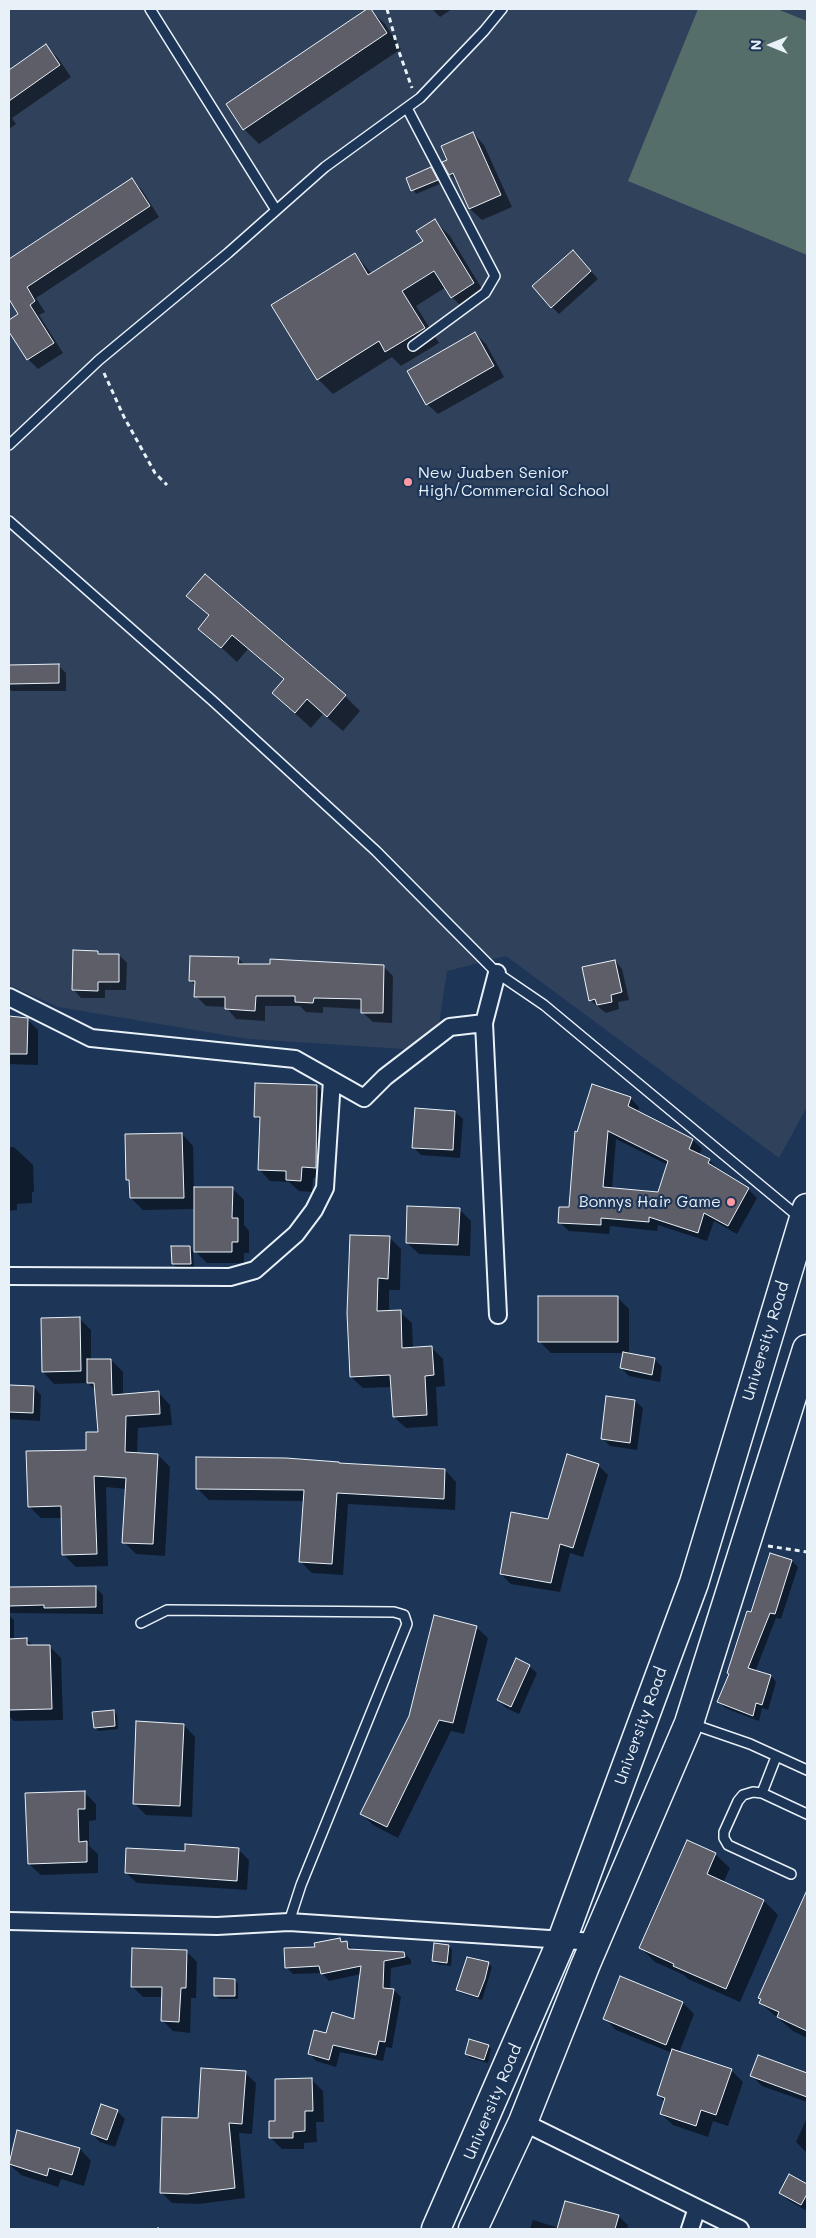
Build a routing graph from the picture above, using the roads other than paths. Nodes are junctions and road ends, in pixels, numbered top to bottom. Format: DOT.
graph roads {
  1 [pos="150,9"];
  2 [pos="502,9"];
  3 [pos="407,108"];
  4 [pos="276,210"];
  5 [pos="413,346"];
  6 [pos="9,445"];
  7 [pos="9,521"];
  8 [pos="497,973"];
  9 [pos="9,997"];
  10 [pos="484,1023"];
  11 [pos="332,1080"];
  12 [pos="805,1214"];
  13 [pos="9,1276"];
  14 [pos="498,1315"];
  15 [pos="807,1349"];
  16 [pos="141,1623"];
  17 [pos="689,1723"];
  18 [pos="776,1757"];
  19 [pos="807,1770"];
  20 [pos="762,1793"];
  21 [pos="807,1814"];
  22 [pos="791,1874"];
  23 [pos="9,1921"];
  24 [pos="289,1922"];
  25 [pos="562,1940"];
  26 [pos="595,1942"];
  27 [pos="542,1988"];
  28 [pos="571,2000"];
  29 [pos="523,2122"];
  30 [pos="697,2208"];
  31 [pos="436,2229"];
  32 [pos="473,2229"];
  33 [pos="690,2229"];
  34 [pos="740,2229"];
  1 -- 4 [label="lane"];
  2 -- 3 [label="lane"];
  3 -- 4 [label="lane"];
  3 -- 5 [label="lane"];
  4 -- 6 [label="lane"];
  7 -- 8 [label="lane"];
  8 -- 10 [label="street"];
  8 -- 12 [label="lane"];
  9 -- 11 [label="street"];
  10 -- 11 [label="street"];
  10 -- 14 [label="street"];
  11 -- 13 [label="street"];
  12 -- 25 [label="highway, University Road"];
  15 -- 17 [label="highway, University Road"];
  16 -- 24 [label="lane"];
  17 -- 18 [label="lane"];
  17 -- 26 [label="highway, University Road"];
  18 -- 19 [label="lane"];
  18 -- 20 [label="lane"];
  20 -- 21 [label="lane"];
  20 -- 22 [label="lane"];
  23 -- 24 [label="street"];
  24 -- 25 [label="street"];
  25 -- 26 [label="street"];
  25 -- 27 [label="highway, University Road"];
  26 -- 28 [label="highway, University Road"];
  27 -- 28 [label="highway"];
  27 -- 31 [label="highway, University Road"];
  28 -- 29 [label="highway, University Road"];
  29 -- 30 [label="street"];
  29 -- 32 [label="highway, University Road"];
  30 -- 33 [label="street"];
  30 -- 34 [label="street"];
}
